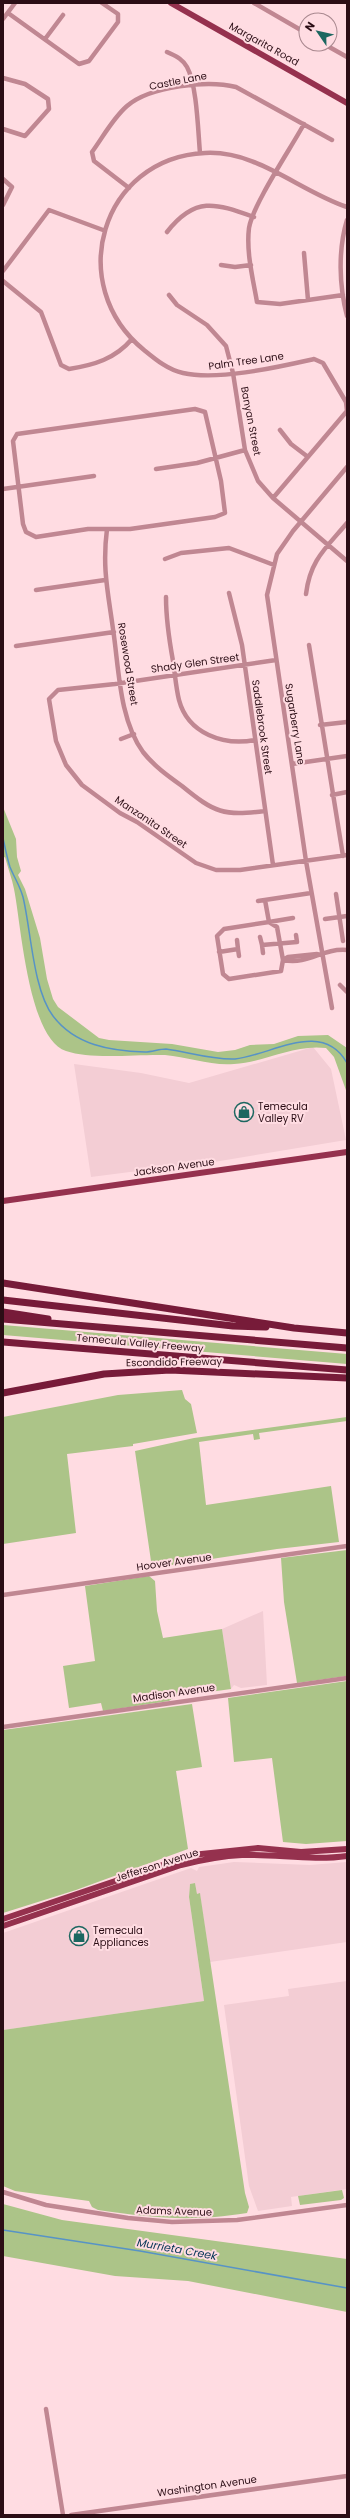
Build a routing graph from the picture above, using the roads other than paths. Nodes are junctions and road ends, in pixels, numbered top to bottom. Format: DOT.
graph roads {
  1 [pos="15,3"];
  2 [pos="102,3"];
  3 [pos="171,3"];
  4 [pos="254,3"];
  5 [pos="264,5"];
  6 [pos="8,13"];
  7 [pos="63,15"];
  8 [pos="3,18"];
  9 [pos="298,28"];
  10 [pos="45,39"];
  11 [pos="167,52"];
  12 [pos="338,52"];
  13 [pos="347,57"];
  14 [pos="3,78"];
  15 [pos="191,85"];
  16 [pos="347,103"];
  17 [pos="304,124"];
  18 [pos="3,129"];
  19 [pos="332,140"];
  20 [pos="200,153"];
  21 [pos="277,173"];
  22 [pos="3,179"];
  23 [pos="129,188"];
  24 [pos="3,204"];
  25 [pos="347,207"];
  26 [pos="254,217"];
  27 [pos="347,220"];
  28 [pos="103,230"];
  29 [pos="168,232"];
  30 [pos="304,253"];
  31 [pos="220,265"];
  32 [pos="251,265"];
  33 [pos="3,271"];
  34 [pos="3,282"];
  35 [pos="168,295"];
  36 [pos="343,295"];
  37 [pos="308,300"];
  38 [pos="347,316"];
  39 [pos="132,339"];
  40 [pos="233,373"];
  41 [pos="280,430"];
  42 [pos="245,450"];
  43 [pos="308,457"];
  44 [pos="216,458"];
  45 [pos="347,467"];
  46 [pos="156,469"];
  47 [pos="94,476"];
  48 [pos="19,486"];
  49 [pos="3,489"];
  50 [pos="272,498"];
  51 [pos="301,522"];
  52 [pos="347,523"];
  53 [pos="107,530"];
  54 [pos="328,545"];
  55 [pos="165,559"];
  56 [pos="347,561"];
  57 [pos="274,565"];
  58 [pos="105,580"];
  59 [pos="36,590"];
  60 [pos="229,593"];
  61 [pos="306,594"];
  62 [pos="166,597"];
  63 [pos="114,632"];
  64 [pos="309,645"];
  65 [pos="16,646"];
  66 [pos="276,660"];
  67 [pos="244,665"];
  68 [pos="175,676"];
  69 [pos="121,683"];
  70 [pos="49,699"];
  71 [pos="347,722"];
  72 [pos="320,725"];
  73 [pos="134,734"];
  74 [pos="121,739"];
  75 [pos="255,740"];
  76 [pos="347,756"];
  77 [pos="326,759"];
  78 [pos="292,764"];
  79 [pos="347,792"];
  80 [pos="332,795"];
  81 [pos="265,811"];
  82 [pos="345,855"];
  83 [pos="306,861"];
  84 [pos="273,865"];
  85 [pos="311,893"];
  86 [pos="336,894"];
  87 [pos="265,900"];
  88 [pos="258,901"];
  89 [pos="347,916"];
  90 [pos="340,917"];
  91 [pos="293,918"];
  92 [pos="325,919"];
  93 [pos="269,922"];
  94 [pos="296,934"];
  95 [pos="260,937"];
  96 [pos="237,940"];
  97 [pos="343,941"];
  98 [pos="279,942"];
  99 [pos="262,945"];
  100 [pos="238,949"];
  101 [pos="347,950"];
  102 [pos="219,952"];
  103 [pos="263,953"];
  104 [pos="319,954"];
  105 [pos="239,956"];
  106 [pos="283,960"];
  107 [pos="340,985"];
  108 [pos="347,992"];
  109 [pos="332,1008"];
  110 [pos="347,1152"];
  111 [pos="3,1201"];
  112 [pos="3,1283"];
  113 [pos="3,1300"];
  114 [pos="3,1312"];
  115 [pos="3,1319"];
  116 [pos="110,1328"];
  117 [pos="294,1328"];
  118 [pos="347,1333"];
  119 [pos="3,1342"];
  120 [pos="347,1348"];
  121 [pos="347,1370"];
  122 [pos="347,1378"];
  123 [pos="3,1393"];
  124 [pos="347,1546"];
  125 [pos="3,1595"];
  126 [pos="347,1678"];
  127 [pos="3,1727"];
  128 [pos="347,1849"];
  129 [pos="347,1856"];
  130 [pos="316,1859"];
  131 [pos="96,1888"];
  132 [pos="64,1906"];
  133 [pos="3,1919"];
  134 [pos="3,1926"];
  135 [pos="3,2192"];
  136 [pos="347,2205"];
  137 [pos="46,2409"];
  138 [pos="347,2476"];
  139 [pos="63,2515"];
  140 [pos="71,2515"];
  1 -- 6 [label="street"];
  2 -- 10 [label="street"];
  3 -- 16 [label="main road, Margarita Road"];
  4 -- 5 [label="street"];
  5 -- 9 [label="street"];
  6 -- 8 [label="street"];
  6 -- 10 [label="street"];
  7 -- 10 [label="street"];
  11 -- 15 [label="street"];
  12 -- 13 [label="street"];
  14 -- 18 [label="street"];
  15 -- 17 [label="street, Castle Lane"];
  15 -- 20 [label="street"];
  15 -- 23 [label="street, Castle Lane"];
  17 -- 19 [label="street, Castle Lane"];
  17 -- 21 [label="street"];
  20 -- 21 [label="street, Palm Tree Lane"];
  20 -- 23 [label="street, Palm Tree Lane"];
  21 -- 25 [label="street, Palm Tree Lane"];
  21 -- 26 [label="street"];
  22 -- 24 [label="street"];
  23 -- 28 [label="street, Palm Tree Lane"];
  26 -- 29 [label="street"];
  26 -- 32 [label="street"];
  27 -- 36 [label="street"];
  28 -- 33 [label="street"];
  28 -- 39 [label="street, Palm Tree Lane"];
  30 -- 37 [label="street"];
  31 -- 32 [label="street"];
  32 -- 37 [label="street"];
  34 -- 39 [label="street"];
  35 -- 40 [label="street, Banyan Street"];
  36 -- 37 [label="street"];
  36 -- 38 [label="street"];
  39 -- 40 [label="street, Palm Tree Lane"];
  40 -- 42 [label="street, Banyan Street"];
  40 -- 43 [label="street, Palm Tree Lane"];
  41 -- 43 [label="street"];
  42 -- 44 [label="street"];
  42 -- 50 [label="street, Banyan Street"];
  43 -- 50 [label="street"];
  44 -- 46 [label="street"];
  44 -- 48 [label="street"];
  44 -- 53 [label="street"];
  45 -- 51 [label="street, Sugarberry Lane"];
  47 -- 48 [label="street"];
  48 -- 49 [label="street"];
  48 -- 53 [label="street"];
  50 -- 51 [label="street, Banyan Street"];
  51 -- 54 [label="street, Banyan Street"];
  51 -- 57 [label="street, Sugarberry Lane"];
  52 -- 54 [label="street"];
  53 -- 58 [label="street, Rosewood Street"];
  54 -- 56 [label="street, Banyan Street"];
  54 -- 61 [label="street"];
  55 -- 57 [label="street"];
  57 -- 66 [label="street, Sugarberry Lane"];
  58 -- 59 [label="street"];
  58 -- 63 [label="street, Rosewood Street"];
  60 -- 67 [label="street, Saddlebrook Street"];
  62 -- 68 [label="street"];
  63 -- 65 [label="street"];
  63 -- 69 [label="street, Rosewood Street"];
  64 -- 72 [label="street"];
  66 -- 67 [label="street, Shady Glen Street"];
  66 -- 78 [label="street, Sugarberry Lane"];
  67 -- 68 [label="street, Shady Glen Street"];
  67 -- 75 [label="street, Saddlebrook Street"];
  68 -- 69 [label="street, Shady Glen Street"];
  68 -- 75 [label="street"];
  69 -- 70 [label="street, Shady Glen Street"];
  69 -- 73 [label="street, Rosewood Street"];
  70 -- 84 [label="street, Manzanita Street"];
  71 -- 72 [label="street"];
  72 -- 77 [label="street"];
  73 -- 74 [label="street"];
  73 -- 81 [label="street, Rosewood Street"];
  75 -- 81 [label="street, Saddlebrook Street"];
  76 -- 77 [label="street"];
  77 -- 78 [label="street"];
  77 -- 80 [label="street"];
  78 -- 83 [label="street, Sugarberry Lane"];
  79 -- 80 [label="street"];
  80 -- 82 [label="street"];
  81 -- 84 [label="street, Saddlebrook Street"];
  82 -- 83 [label="street, Manzanita Street"];
  83 -- 84 [label="street, Manzanita Street"];
  83 -- 85 [label="street, Sugarberry Lane"];
  85 -- 87 [label="street"];
  85 -- 104 [label="street, Sugarberry Lane"];
  86 -- 90 [label="street"];
  87 -- 88 [label="street"];
  87 -- 93 [label="street"];
  89 -- 90 [label="street"];
  90 -- 92 [label="street"];
  90 -- 97 [label="street"];
  91 -- 93 [label="street"];
  93 -- 98 [label="street"];
  93 -- 102 [label="street"];
  94 -- 98 [label="street"];
  95 -- 99 [label="street"];
  96 -- 100 [label="street"];
  98 -- 99 [label="street"];
  98 -- 106 [label="street"];
  99 -- 103 [label="street"];
  100 -- 102 [label="street"];
  100 -- 105 [label="street"];
  101 -- 104 [label="street"];
  102 -- 106 [label="street"];
  104 -- 106 [label="street"];
  104 -- 109 [label="street, Sugarberry Lane"];
  107 -- 108 [label="street"];
  110 -- 111 [label="main road, Jackson Avenue"];
  112 -- 117 [label="highway"];
  113 -- 117 [label="highway"];
  114 -- 116 [label="highway"];
  115 -- 116 [label="highway, Temecula Valley Freeway"];
  116 -- 120 [label="highway"];
  117 -- 118 [label="highway"];
  119 -- 121 [label="highway, Temecula Valley Freeway"];
  122 -- 123 [label="highway, Escondido Freeway"];
  124 -- 125 [label="street, Hoover Avenue"];
  126 -- 127 [label="street, Madison Avenue"];
  128 -- 130 [label="main road"];
  128 -- 131 [label="main road, Jefferson Avenue"];
  129 -- 130 [label="main road, Jefferson Avenue"];
  130 -- 132 [label="main road, Jefferson Avenue"];
  131 -- 132 [label="main road"];
  131 -- 133 [label="main road, Jefferson Avenue"];
  132 -- 134 [label="main road, Jefferson Avenue"];
  135 -- 136 [label="street, Adams Avenue"];
  137 -- 139 [label="street"];
  138 -- 140 [label="street, Washington Avenue"];
}
